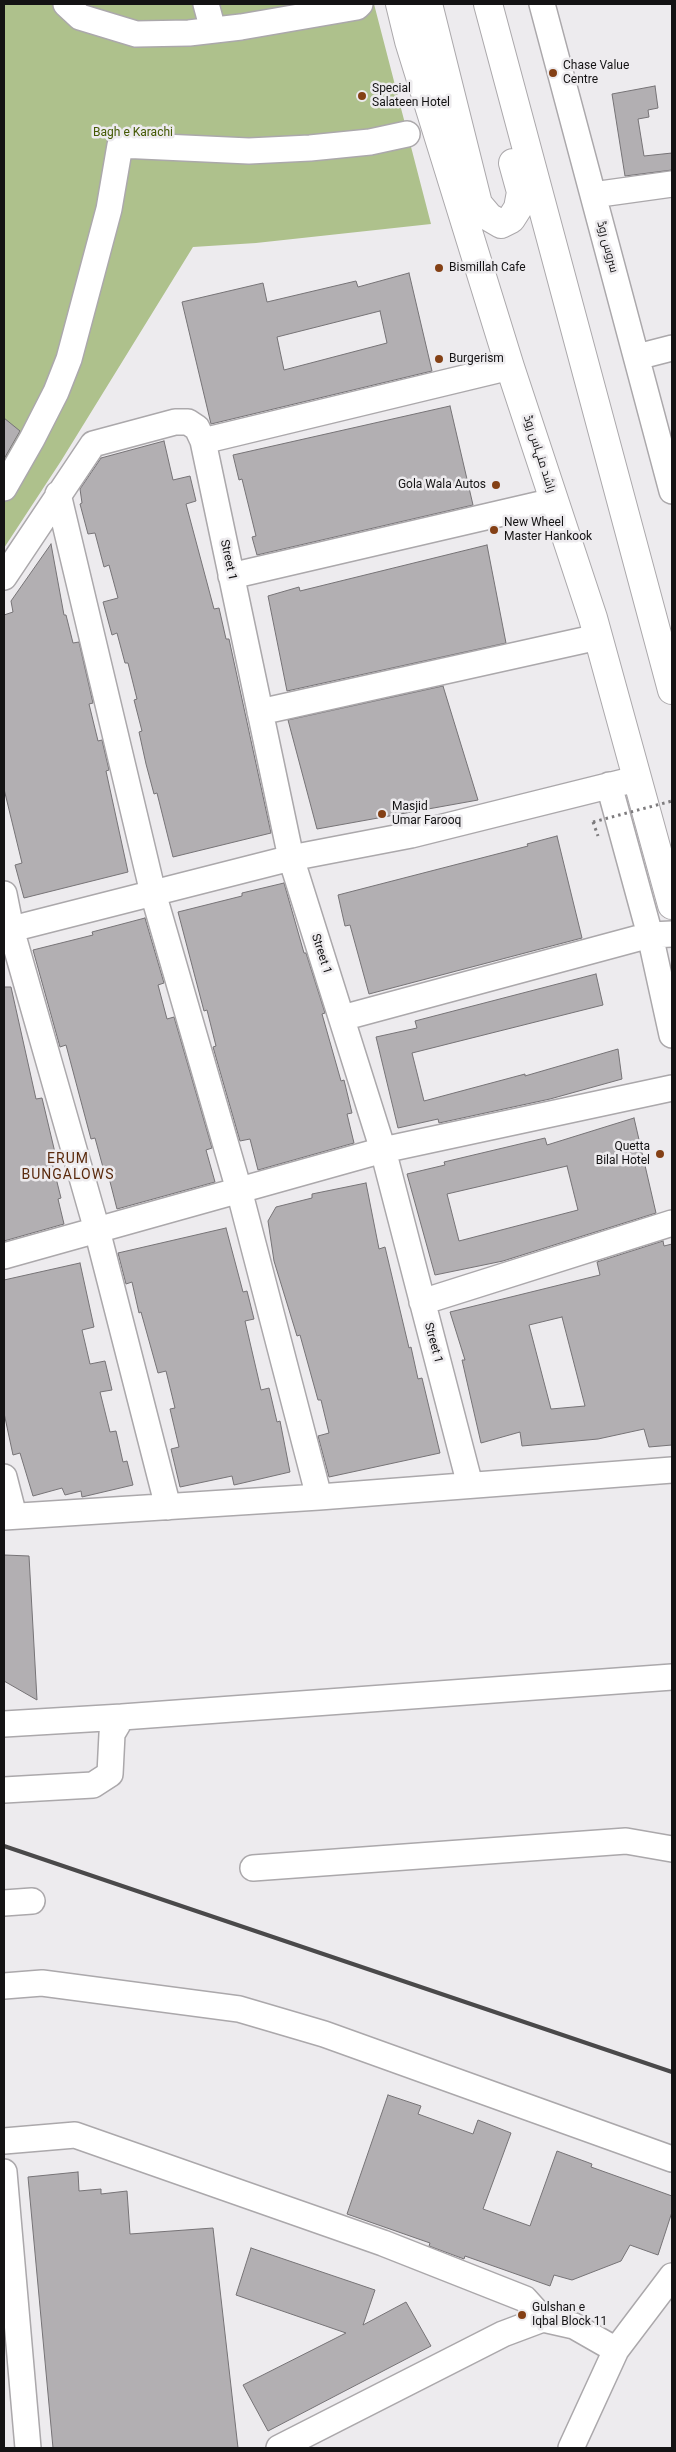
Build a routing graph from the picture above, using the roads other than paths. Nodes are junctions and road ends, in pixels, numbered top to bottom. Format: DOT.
graph roads {
  1 [pos="66,4"];
  2 [pos="206,4"];
  3 [pos="360,4"];
  4 [pos="400,4"];
  5 [pos="428,4"];
  6 [pos="476,4"];
  7 [pos="488,4"];
  8 [pos="542,4"];
  9 [pos="213,30"];
  10 [pos="407,134"];
  11 [pos="672,184"];
  12 [pos="593,195"];
  13 [pos="672,348"];
  14 [pos="637,358"];
  15 [pos="510,367"];
  16 [pos="202,441"];
  17 [pos="4,488"];
  18 [pos="672,491"];
  19 [pos="58,494"];
  20 [pos="554,500"];
  21 [pos="231,576"];
  22 [pos="4,577"];
  23 [pos="598,637"];
  24 [pos="672,690"];
  25 [pos="260,712"];
  26 [pos="636,779"];
  27 [pos="609,785"];
  28 [pos="291,858"];
  29 [pos="153,893"];
  30 [pos="4,894"];
  31 [pos="672,905"];
  32 [pos="8,930"];
  33 [pos="661,935"];
  34 [pos="342,1018"];
  35 [pos="672,1035"];
  36 [pos="672,1088"];
  37 [pos="383,1150"];
  38 [pos="239,1190"];
  39 [pos="672,1223"];
  40 [pos="97,1230"];
  41 [pos="4,1256"];
  42 [pos="422,1302"];
  43 [pos="672,1470"];
  44 [pos="4,1477"];
  45 [pos="470,1485"];
  46 [pos="319,1497"];
  47 [pos="168,1507"];
  48 [pos="9,1517"];
  49 [pos="672,1677"];
  50 [pos="122,1717"];
  51 [pos="4,1724"];
  52 [pos="4,1790"];
  53 [pos="672,1849"];
  54 [pos="253,1868"];
  55 [pos="32,1901"];
  56 [pos="4,1903"];
  57 [pos="4,1986"];
  58 [pos="4,2141"];
  59 [pos="672,2159"];
  60 [pos="4,2172"];
  61 [pos="672,2276"];
  62 [pos="543,2320"];
  63 [pos="616,2350"];
  64 [pos="28,2448"];
  65 [pos="279,2448"];
  66 [pos="571,2448"];
  1 -- 9 [label="street"];
  2 -- 9 [label="street"];
  3 -- 9 [label="street"];
  4 -- 15 [label="main road, راشد منہاس روڈ"];
  5 -- 6 [label="main road"];
  7 -- 24 [label="main road"];
  8 -- 12 [label="street, سروس روڈ"];
  10 -- 17 [label="street"];
  11 -- 12 [label="street"];
  12 -- 14 [label="street, سروس روڈ"];
  13 -- 14 [label="street"];
  14 -- 18 [label="street, سروس روڈ"];
  15 -- 16 [label="street"];
  15 -- 20 [label="main road, راشد منہاس روڈ"];
  16 -- 19 [label="street, Street 1"];
  16 -- 21 [label="street, Street 1"];
  19 -- 22 [label="street"];
  19 -- 29 [label="street"];
  20 -- 21 [label="street"];
  20 -- 23 [label="main road, راشد منہاس روڈ"];
  21 -- 25 [label="street, Street 1"];
  23 -- 25 [label="street"];
  23 -- 26 [label="main road, راشد منہاس روڈ"];
  25 -- 28 [label="street, Street 1"];
  26 -- 27 [label="street"];
  26 -- 31 [label="main road, راشد منہاس روڈ"];
  27 -- 28 [label="street"];
  27 -- 33 [label="street"];
  28 -- 29 [label="street"];
  28 -- 34 [label="street, Street 1"];
  29 -- 32 [label="street"];
  29 -- 38 [label="street"];
  30 -- 32 [label="street"];
  32 -- 40 [label="street"];
  33 -- 34 [label="street"];
  33 -- 35 [label="street"];
  34 -- 37 [label="street, Street 1"];
  36 -- 37 [label="street"];
  37 -- 38 [label="street"];
  37 -- 42 [label="street, Street 1"];
  38 -- 40 [label="street"];
  38 -- 46 [label="street"];
  39 -- 42 [label="street"];
  40 -- 41 [label="street"];
  40 -- 47 [label="street"];
  42 -- 45 [label="street, Street 1"];
  43 -- 45 [label="street"];
  44 -- 48 [label="street"];
  45 -- 46 [label="street"];
  46 -- 47 [label="street"];
  47 -- 48 [label="street"];
  49 -- 50 [label="street"];
  50 -- 51 [label="street"];
  50 -- 52 [label="street"];
  53 -- 54 [label="street"];
  55 -- 56 [label="street"];
  57 -- 59 [label="street"];
  58 -- 62 [label="street"];
  60 -- 64 [label="street"];
  61 -- 63 [label="street"];
  62 -- 63 [label="street"];
  62 -- 65 [label="street"];
  63 -- 66 [label="street"];
}
